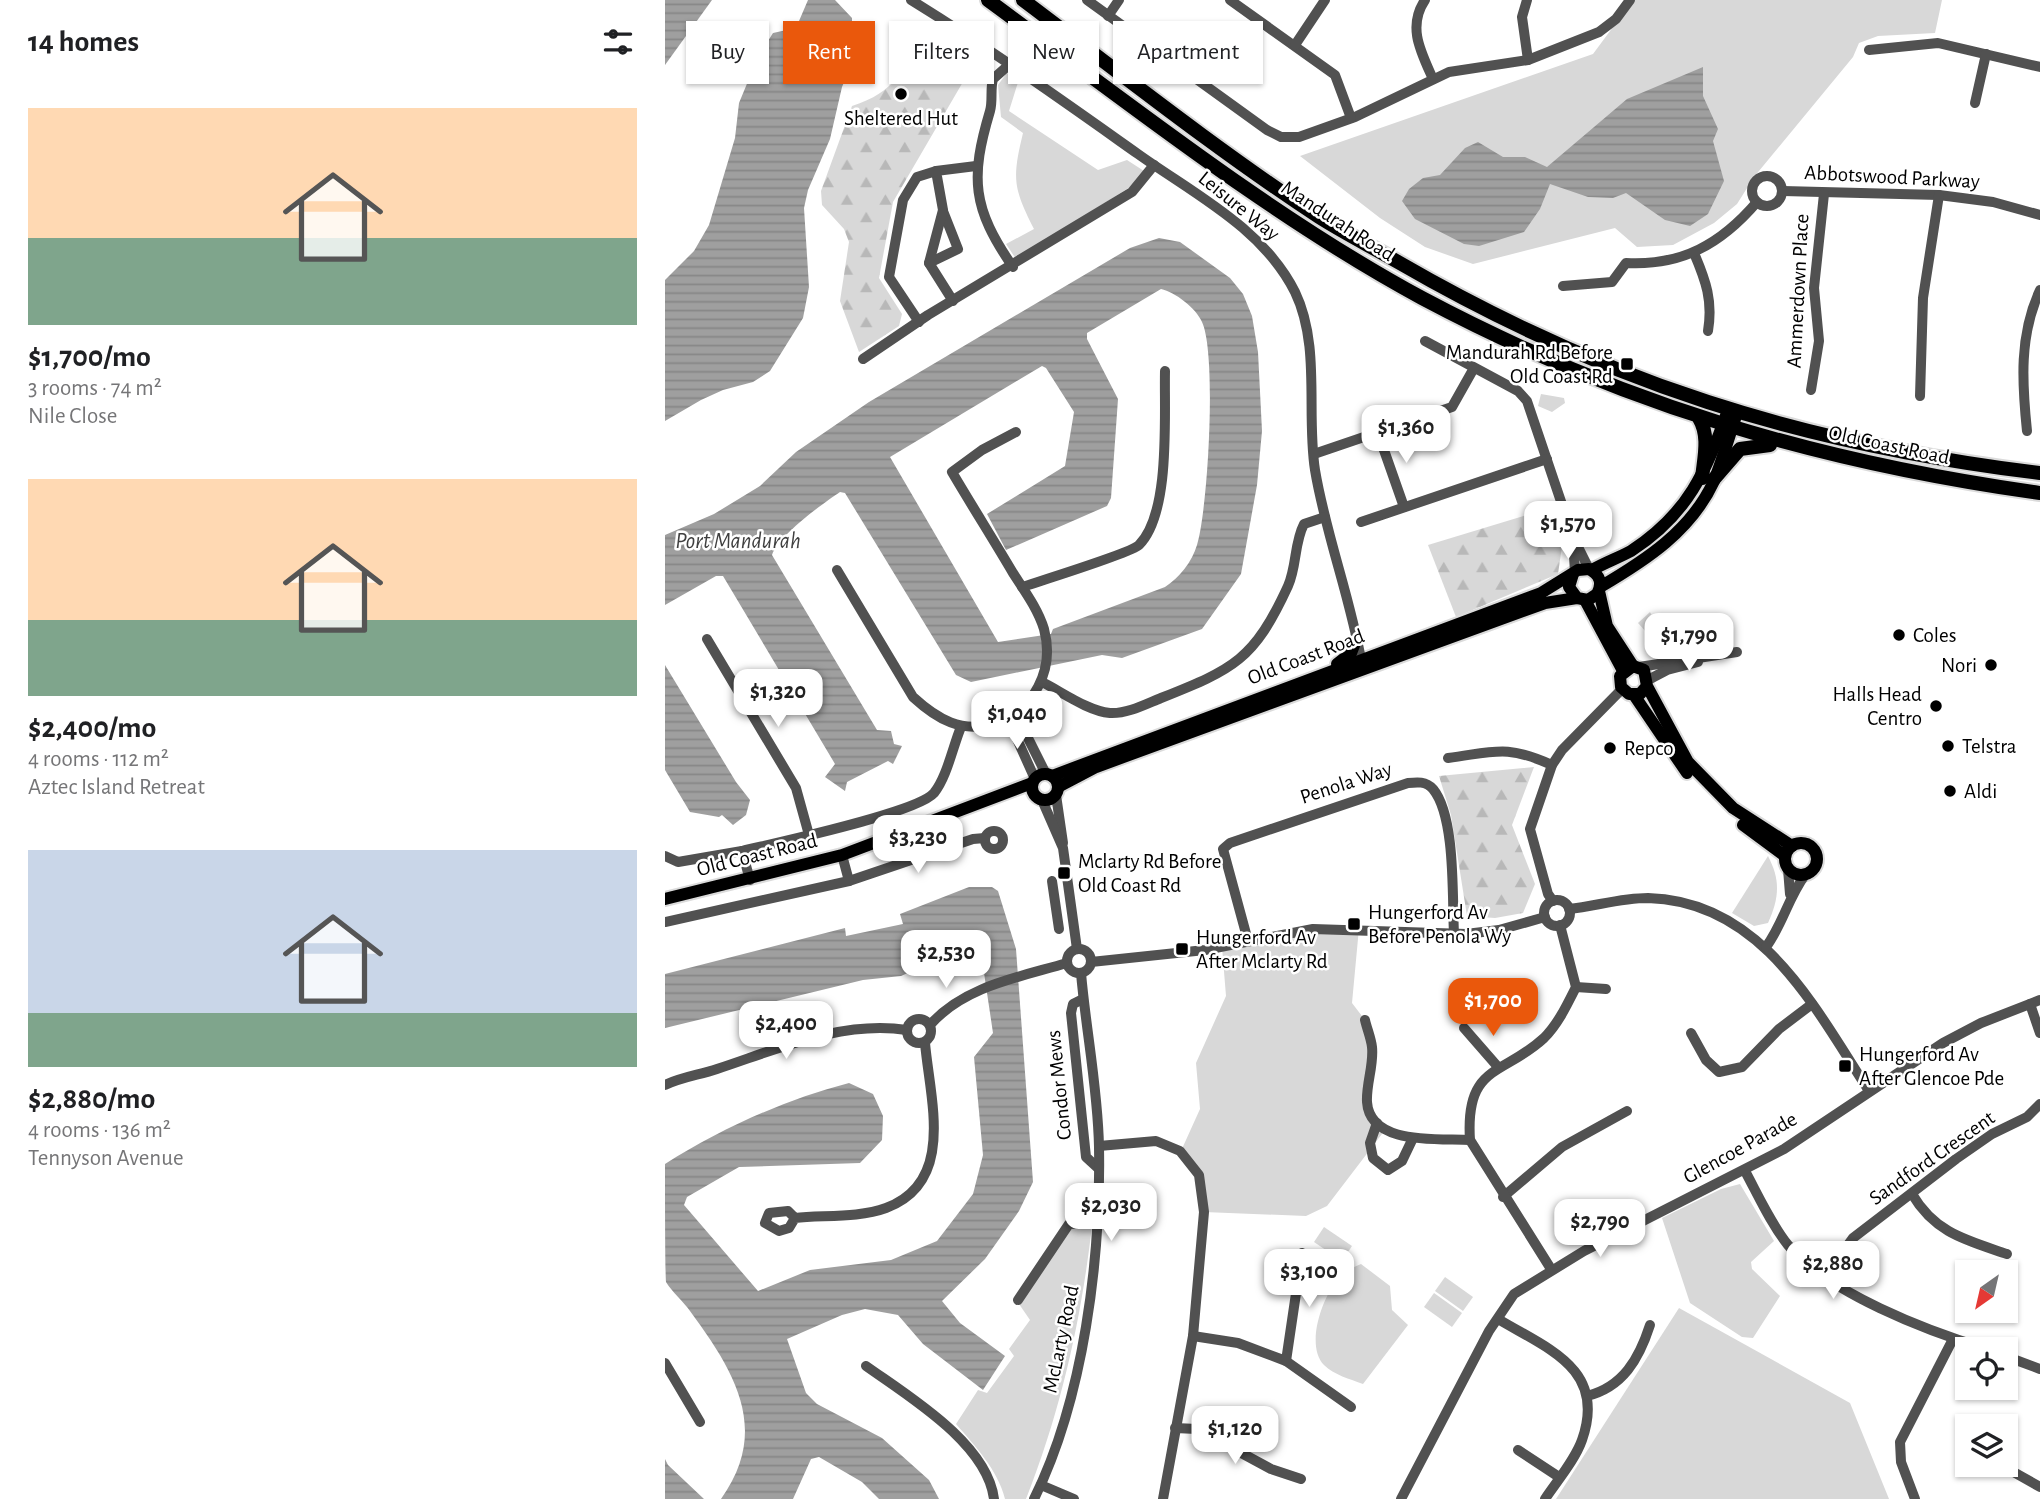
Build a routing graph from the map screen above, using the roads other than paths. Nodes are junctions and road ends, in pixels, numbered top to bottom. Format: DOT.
graph roads {
  1 [pos="911,0"];
  2 [pos="988,0"];
  3 [pos="1023,0"];
  4 [pos="1087,0"];
  5 [pos="1119,0"];
  6 [pos="1230,0"];
  7 [pos="1325,0"];
  8 [pos="1425,0"];
  9 [pos="1527,0"];
  10 [pos="1630,0"];
  11 [pos="1108,16"];
  12 [pos="1295,45"];
  13 [pos="1869,50"];
  14 [pos="1986,54"];
  15 [pos="1528,60"];
  16 [pos="1008,61"];
  17 [pos="1008,66"];
  18 [pos="2040,66"];
  19 [pos="1433,79"];
  20 [pos="1040,84"];
  21 [pos="1975,103"];
  22 [pos="1351,118"];
  23 [pos="1154,165"];
  24 [pos="976,166"];
  25 [pos="936,172"];
  26 [pos="1783,191"];
  27 [pos="1823,194"];
  28 [pos="1940,195"];
  29 [pos="1757,202"];
  30 [pos="943,210"];
  31 [pos="2040,215"];
  32 [pos="1694,253"];
  33 [pos="929,263"];
  34 [pos="1013,267"];
  35 [pos="1563,286"];
  36 [pos="2040,290"];
  37 [pos="953,301"];
  38 [pos="919,321"];
  39 [pos="1708,331"];
  40 [pos="1425,341"];
  41 [pos="863,359"];
  42 [pos="1474,368"];
  43 [pos="1165,371"];
  44 [pos="1811,390"];
  45 [pos="1920,396"];
  46 [pos="1732,412"];
  47 [pos="1699,418"];
  48 [pos="1727,427"];
  49 [pos="2027,431"];
  50 [pos="1016,432"];
  51 [pos="1378,433"];
  52 [pos="1796,447"];
  53 [pos="1314,454"];
  54 [pos="1546,458"];
  55 [pos="2040,473"];
  56 [pos="1708,479"];
  57 [pos="2040,493"];
  58 [pos="1404,508"];
  59 [pos="1325,517"];
  60 [pos="1361,522"];
  61 [pos="1573,537"];
  62 [pos="837,570"];
  63 [pos="1591,570"];
  64 [pos="1574,573"];
  65 [pos="1022,587"];
  66 [pos="1600,589"];
  67 [pos="1581,599"];
  68 [pos="1355,635"];
  69 [pos="707,639"];
  70 [pos="1366,662"];
  71 [pos="1631,668"];
  72 [pos="1319,675"];
  73 [pos="1042,682"];
  74 [pos="1648,683"];
  75 [pos="1628,692"];
  76 [pos="1012,716"];
  77 [pos="961,727"];
  78 [pos="1448,758"];
  79 [pos="1552,765"];
  80 [pos="1045,786"];
  81 [pos="809,835"];
  82 [pos="985,838"];
  83 [pos="742,851"];
  84 [pos="842,855"];
  85 [pos="665,856"];
  86 [pos="1789,857"];
  87 [pos="1805,875"];
  88 [pos="750,880"];
  89 [pos="849,881"];
  90 [pos="1052,881"];
  91 [pos="1790,898"];
  92 [pos="665,899"];
  93 [pos="1553,901"];
  94 [pos="1073,906"];
  95 [pos="1056,908"];
  96 [pos="1569,909"];
  97 [pos="1545,917"];
  98 [pos="665,922"];
  99 [pos="1560,925"];
  100 [pos="1059,929"];
  101 [pos="1454,934"];
  102 [pos="1248,941"];
  103 [pos="1766,947"];
  104 [pos="1077,949"];
  105 [pos="1091,962"];
  106 [pos="1067,963"];
  107 [pos="1081,973"];
  108 [pos="1576,987"];
  109 [pos="1606,989"];
  110 [pos="1083,999"];
  111 [pos="2035,1002"];
  112 [pos="1812,1004"];
  113 [pos="1365,1020"];
  114 [pos="930,1025"];
  115 [pos="1464,1028"];
  116 [pos="907,1030"];
  117 [pos="1691,1032"];
  118 [pos="2040,1033"];
  119 [pos="925,1043"];
  120 [pos="1498,1067"];
  121 [pos="665,1086"];
  122 [pos="1870,1091"];
  123 [pos="2040,1104"];
  124 [pos="1626,1111"];
  125 [pos="1377,1123"];
  126 [pos="1413,1138"];
  127 [pos="1470,1140"];
  128 [pos="1099,1146"];
  129 [pos="1098,1168"];
  130 [pos="1745,1171"];
  131 [pos="1912,1194"];
  132 [pos="1503,1197"];
  133 [pos="795,1218"];
  134 [pos="1096,1223"];
  135 [pos="1302,1253"];
  136 [pos="2007,1254"];
  137 [pos="1551,1269"];
  138 [pos="1823,1278"];
  139 [pos="1018,1300"];
  140 [pos="1498,1319"];
  141 [pos="1650,1325"];
  142 [pos="1193,1336"];
  143 [pos="1953,1339"];
  144 [pos="2018,1361"];
  145 [pos="1286,1362"];
  146 [pos="665,1363"];
  147 [pos="866,1366"];
  148 [pos="2040,1369"];
  149 [pos="1587,1396"];
  150 [pos="1351,1407"];
  151 [pos="700,1422"];
  152 [pos="1175,1428"];
  153 [pos="1518,1450"];
  154 [pos="2018,1475"];
  155 [pos="1559,1477"];
  156 [pos="1301,1479"];
  157 [pos="1041,1485"];
  158 [pos="2040,1487"];
  159 [pos="994,1499"];
  160 [pos="1034,1499"];
  161 [pos="1074,1499"];
  162 [pos="1163,1499"];
  163 [pos="1401,1499"];
  164 [pos="1545,1499"];
  165 [pos="1915,1499"];
  1 -- 16 [label="street, Leisure Way"];
  2 -- 47 [label="highway, Mandurah Road"];
  3 -- 46 [label="highway, Mandurah Road"];
  4 -- 11 [label="street"];
  5 -- 11 [label="street"];
  6 -- 12 [label="street"];
  7 -- 12 [label="street"];
  8 -- 19 [label="street"];
  9 -- 15 [label="street"];
  10 -- 15 [label="street"];
  11 -- 22 [label="street"];
  12 -- 22 [label="street"];
  13 -- 14 [label="street"];
  14 -- 18 [label="street"];
  14 -- 21 [label="street"];
  15 -- 19 [label="street"];
  17 -- 24 [label="street"];
  19 -- 22 [label="street"];
  20 -- 23 [label="street, Leisure Way"];
  23 -- 34 [label="street"];
  23 -- 53 [label="street, Leisure Way"];
  24 -- 25 [label="street"];
  24 -- 34 [label="street"];
  25 -- 30 [label="street"];
  25 -- 38 [label="street"];
  26 -- 27 [label="street, Abbotswood Parkway"];
  26 -- 29 [label="street"];
  26 -- 29 [label="street"];
  27 -- 28 [label="street, Abbotswood Parkway"];
  27 -- 44 [label="street, Ammerdown Place"];
  28 -- 31 [label="street, Abbotswood Parkway"];
  28 -- 45 [label="street"];
  29 -- 32 [label="street"];
  30 -- 33 [label="street"];
  30 -- 33 [label="street"];
  32 -- 35 [label="street"];
  32 -- 39 [label="street"];
  33 -- 37 [label="street"];
  34 -- 37 [label="street"];
  36 -- 49 [label="street"];
  37 -- 38 [label="street"];
  38 -- 41 [label="street"];
  40 -- 42 [label="street"];
  42 -- 51 [label="street"];
  42 -- 54 [label="street"];
  43 -- 65 [label="street"];
  46 -- 48 [label="main road"];
  46 -- 55 [label="highway, Old Coast Road"];
  47 -- 48 [label="highway, Old Coast Road"];
  47 -- 56 [label="highway"];
  48 -- 52 [label="highway, Old Coast Road"];
  48 -- 56 [label="main road"];
  50 -- 65 [label="street"];
  51 -- 53 [label="street"];
  51 -- 58 [label="street"];
  52 -- 56 [label="highway"];
  52 -- 57 [label="highway, Old Coast Road"];
  53 -- 59 [label="street, Leisure Way"];
  54 -- 58 [label="street"];
  54 -- 61 [label="street"];
  56 -- 63 [label="main road"];
  56 -- 66 [label="main road"];
  58 -- 60 [label="street"];
  59 -- 68 [label="street, Leisure Way"];
  59 -- 73 [label="street"];
  61 -- 63 [label="street"];
  61 -- 64 [label="street"];
  62 -- 77 [label="street"];
  63 -- 64 [label="main road"];
  63 -- 66 [label="main road"];
  64 -- 67 [label="main road"];
  64 -- 70 [label="main road, Old Coast Road"];
  65 -- 73 [label="street"];
  66 -- 67 [label="main road"];
  66 -- 71 [label="main road"];
  67 -- 70 [label="main road, Old Coast Road"];
  67 -- 71 [label="main road"];
  68 -- 70 [label="street, Leisure Way"];
  68 -- 72 [label="main road"];
  69 -- 81 [label="street"];
  70 -- 72 [label="main road, Old Coast Road"];
  70 -- 80 [label="main road, Old Coast Road"];
  71 -- 74 [label="main road"];
  71 -- 74 [label="street"];
  71 -- 75 [label="main road"];
  72 -- 80 [label="main road, Old Coast Road"];
  73 -- 76 [label="street"];
  74 -- 75 [label="main road"];
  74 -- 86 [label="main road"];
  75 -- 79 [label="street"];
  75 -- 86 [label="main road"];
  76 -- 77 [label="street"];
  76 -- 80 [label="street"];
  77 -- 81 [label="street"];
  78 -- 79 [label="street"];
  79 -- 93 [label="street"];
  80 -- 84 [label="main road, Old Coast Road"];
  80 -- 94 [label="street"];
  81 -- 83 [label="street"];
  82 -- 89 [label="street"];
  83 -- 85 [label="street"];
  83 -- 88 [label="street"];
  84 -- 88 [label="main road, Old Coast Road"];
  84 -- 89 [label="street"];
  86 -- 87 [label="main road"];
  86 -- 87 [label="main road"];
  86 -- 91 [label="street"];
  87 -- 91 [label="street"];
  88 -- 92 [label="main road, Old Coast Road"];
  89 -- 98 [label="street"];
  90 -- 95 [label="street"];
  91 -- 103 [label="street"];
  93 -- 96 [label="street"];
  93 -- 97 [label="street"];
  94 -- 95 [label="street"];
  94 -- 104 [label="street"];
  95 -- 100 [label="street"];
  96 -- 99 [label="street"];
  96 -- 103 [label="street"];
  97 -- 99 [label="street"];
  97 -- 101 [label="street"];
  99 -- 108 [label="street"];
  101 -- 102 [label="street"];
  101 -- 102 [label="street, Penola Way"];
  102 -- 105 [label="street"];
  103 -- 112 [label="street"];
  104 -- 105 [label="street"];
  104 -- 106 [label="street"];
  105 -- 107 [label="street"];
  106 -- 107 [label="street"];
  106 -- 114 [label="street"];
  107 -- 110 [label="street, McLarty Road"];
  108 -- 109 [label="street"];
  108 -- 120 [label="street"];
  110 -- 128 [label="street, McLarty Road"];
  110 -- 129 [label="street, Condor Mews"];
  111 -- 118 [label="street"];
  111 -- 122 [label="street, Glencoe Parade"];
  112 -- 117 [label="street"];
  112 -- 122 [label="street"];
  113 -- 125 [label="street"];
  114 -- 116 [label="street"];
  114 -- 119 [label="street"];
  115 -- 120 [label="street"];
  116 -- 119 [label="street"];
  116 -- 121 [label="street"];
  119 -- 133 [label="street"];
  120 -- 127 [label="street"];
  122 -- 130 [label="street, Glencoe Parade"];
  123 -- 131 [label="street, Sandford Crescent"];
  124 -- 132 [label="street"];
  125 -- 126 [label="street"];
  125 -- 126 [label="street"];
  126 -- 127 [label="street"];
  127 -- 132 [label="street"];
  128 -- 129 [label="street, McLarty Road"];
  128 -- 142 [label="street"];
  129 -- 134 [label="street, McLarty Road"];
  130 -- 137 [label="street, Glencoe Parade"];
  130 -- 138 [label="street"];
  131 -- 136 [label="street"];
  131 -- 138 [label="street, Sandford Crescent"];
  132 -- 137 [label="street"];
  134 -- 139 [label="street"];
  134 -- 157 [label="street, McLarty Road"];
  135 -- 145 [label="street"];
  137 -- 140 [label="street, Glencoe Parade"];
  138 -- 143 [label="street"];
  140 -- 149 [label="street"];
  140 -- 163 [label="street, Glencoe Parade"];
  141 -- 149 [label="street"];
  142 -- 145 [label="street"];
  142 -- 152 [label="street"];
  143 -- 165 [label="street"];
  144 -- 148 [label="street"];
  145 -- 150 [label="street"];
  146 -- 151 [label="street"];
  147 -- 159 [label="street"];
  149 -- 155 [label="street"];
  152 -- 156 [label="street"];
  152 -- 162 [label="street"];
  153 -- 155 [label="street"];
  154 -- 158 [label="street"];
  155 -- 164 [label="street"];
  157 -- 160 [label="street, McLarty Road"];
  157 -- 161 [label="street"];
}
